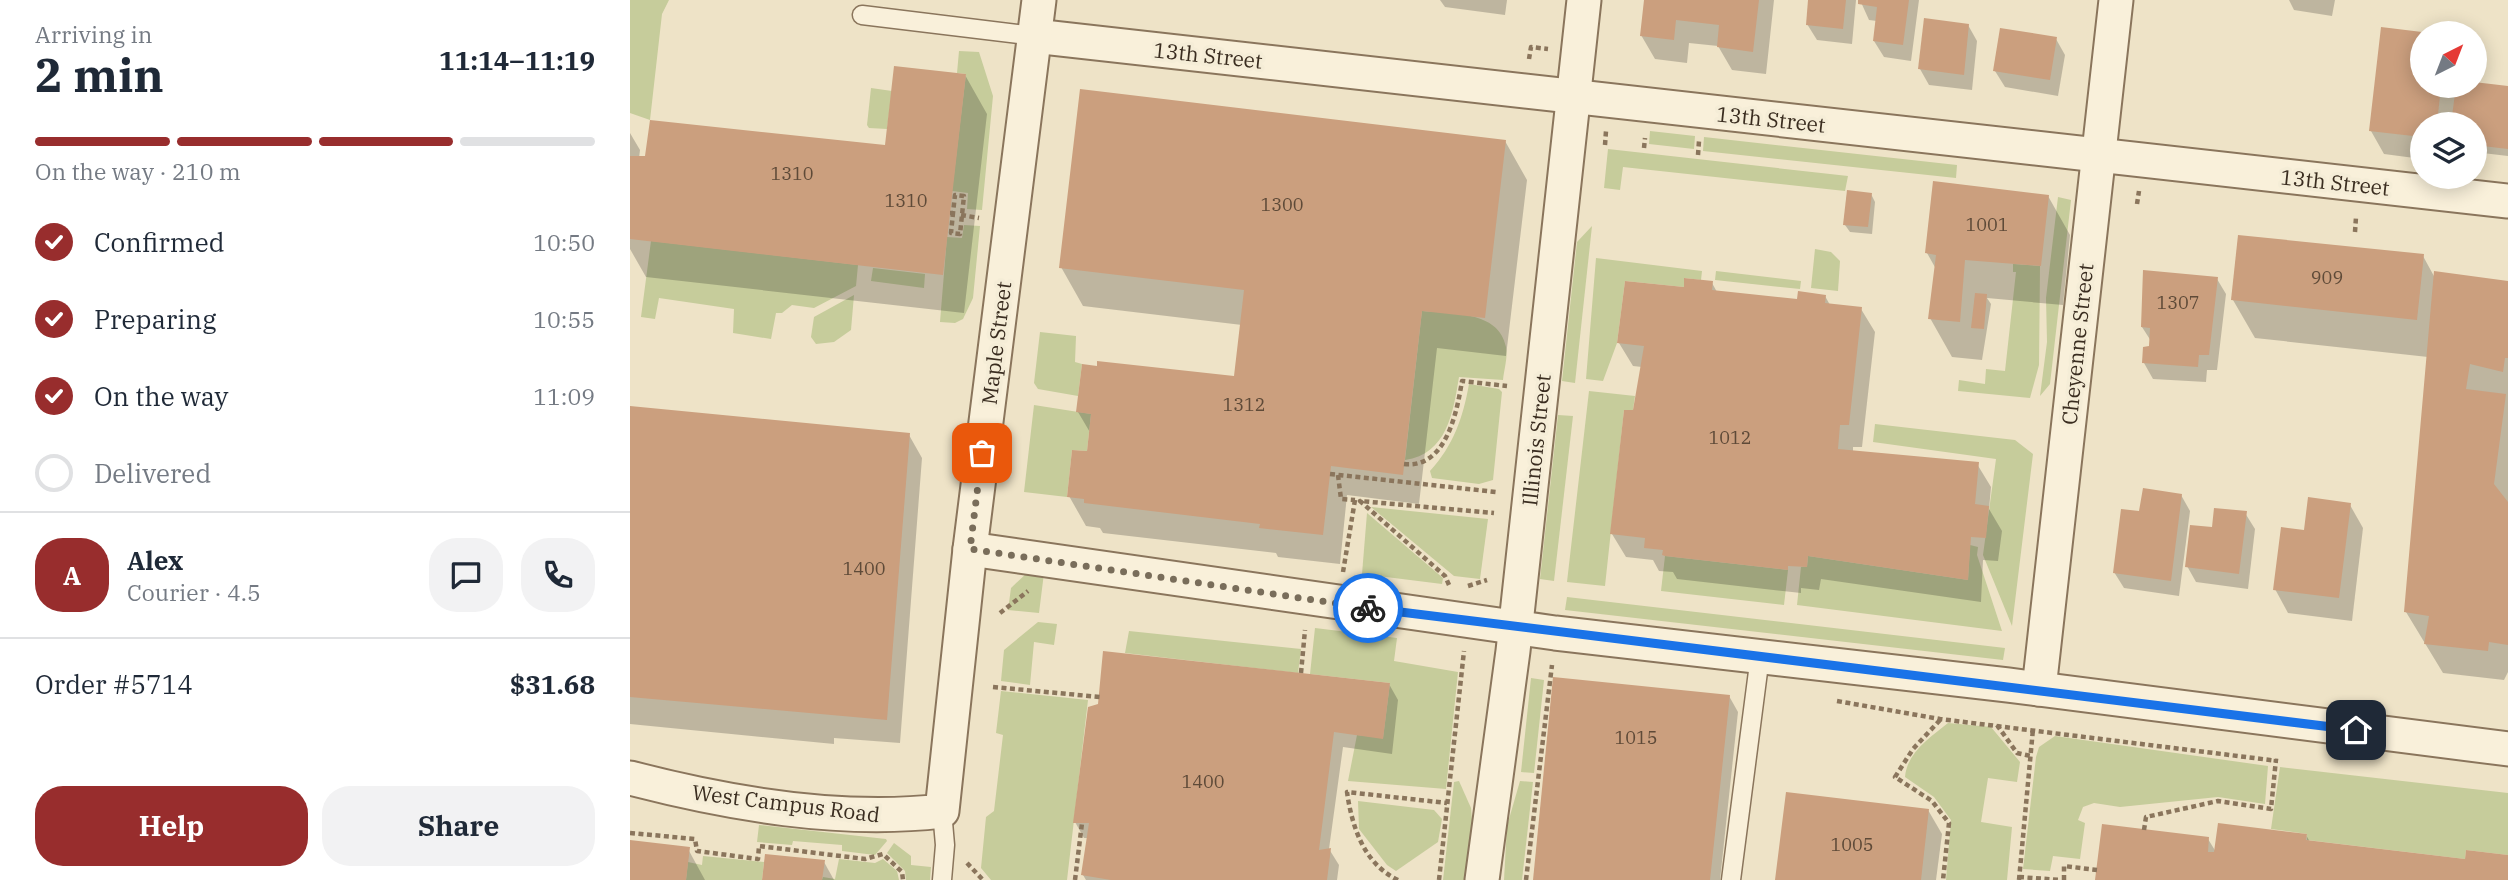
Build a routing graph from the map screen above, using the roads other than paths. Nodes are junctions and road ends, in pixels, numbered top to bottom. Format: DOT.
graph roads {
  1 [pos="1039,0"];
  2 [pos="1584,0"];
  3 [pos="2116,0"];
  4 [pos="862,15"];
  5 [pos="1034,36"];
  6 [pos="1574,96"];
  7 [pos="2098,155"];
  8 [pos="2508,201"];
  9 [pos="970,549"];
  10 [pos="1515,628"];
  11 [pos="1760,656"];
  12 [pos="2039,689"];
  13 [pos="2508,749"];
  14 [pos="630,778"];
  15 [pos="942,811"];
  16 [pos="942,880"];
  17 [pos="1482,880"];
  18 [pos="1731,880"];
  1 -- 5 [label="street, Maple Street"];
  2 -- 6 [label="street, Illinois Street"];
  3 -- 7 [label="street, Cheyenne Street"];
  4 -- 5 [label="lane"];
  5 -- 6 [label="street, 13th Street"];
  5 -- 9 [label="street, Maple Street"];
  6 -- 7 [label="street, 13th Street"];
  6 -- 10 [label="street, Illinois Street"];
  7 -- 8 [label="street, 13th Street"];
  7 -- 12 [label="street, Cheyenne Street"];
  9 -- 10 [label="street"];
  9 -- 15 [label="street, Maple Street"];
  10 -- 11 [label="street"];
  10 -- 17 [label="street, Illinois Street"];
  11 -- 12 [label="street"];
  11 -- 18 [label="lane"];
  12 -- 13 [label="street"];
  14 -- 15 [label="street, West Campus Road"];
  15 -- 16 [label="lane"];
}
